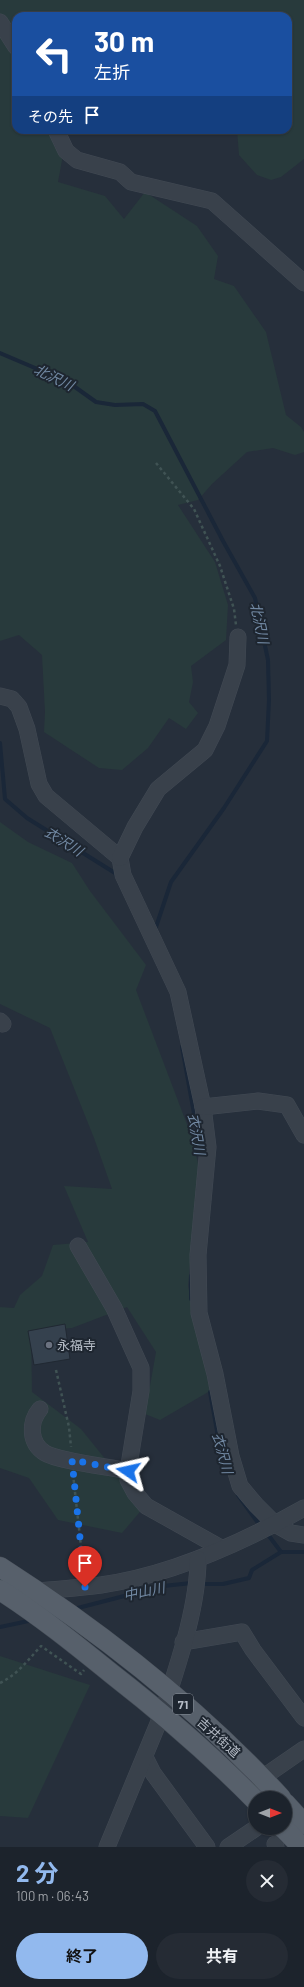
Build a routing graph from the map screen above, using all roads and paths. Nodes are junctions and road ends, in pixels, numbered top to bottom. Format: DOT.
graph roads {
  1 [pos="0,22"];
  2 [pos="12,41"];
  3 [pos="58,134"];
  4 [pos="304,283"];
  5 [pos="156,463"];
  6 [pos="238,637"];
  7 [pos="0,696"];
  8 [pos="120,858"];
  9 [pos="203,1107"];
  10 [pos="304,1135"];
  11 [pos="78,1246"];
  12 [pos="56,1370"];
  13 [pos="40,1410"];
  14 [pos="70,1439"];
  15 [pos="72,1460"];
  16 [pos="128,1471"];
  17 [pos="304,1508"];
  18 [pos="275,1524"];
  19 [pos="304,1535"];
  20 [pos="221,1548"];
  21 [pos="198,1559"];
  22 [pos="0,1567"];
  23 [pos="85,1587"];
  24 [pos="0,1590"];
  25 [pos="37,1591"];
  26 [pos="183,1642"];
  27 [pos="81,1674"];
  28 [pos="0,1683"];
  29 [pos="169,1692"];
  30 [pos="162,1714"];
  31 [pos="304,1718"];
  32 [pos="304,1749"];
  33 [pos="145,1757"];
  34 [pos="262,1778"];
  35 [pos="274,1791"];
  36 [pos="248,1793"];
  37 [pos="292,1811"];
  38 [pos="304,1824"];
  39 [pos="248,1833"];
  40 [pos="278,1840"];
  41 [pos="107,1847"];
  42 [pos="207,1847"];
  43 [pos="228,1847"];
  44 [pos="302,1847"];
  1 -- 2 [label="street"];
  3 -- 4 [label="street"];
  5 -- 6 [label="path"];
  6 -- 8 [label="street"];
  7 -- 8 [label="street"];
  8 -- 9 [label="street"];
  9 -- 10 [label="street"];
  9 -- 18 [label="street"];
  11 -- 16 [label="street"];
  12 -- 14 [label="path"];
  13 -- 15 [label="street"];
  15 -- 16 [label="street"];
  15 -- 23 [label="path"];
  16 -- 20 [label="street"];
  17 -- 18 [label="street"];
  18 -- 19 [label="street"];
  18 -- 20 [label="street"];
  20 -- 21 [label="street"];
  21 -- 23 [label="street"];
  21 -- 26 [label="street"];
  22 -- 25 [label="main road, 71"];
  23 -- 25 [label="street"];
  24 -- 30 [label="main road, 吉井街道 / 71"];
  25 -- 29 [label="main road, 吉井街道 / 71"];
  26 -- 29 [label="street"];
  26 -- 31 [label="street"];
  27 -- 28 [label="path"];
  29 -- 30 [label="street"];
  29 -- 34 [label="main road, 吉井街道 / 71"];
  30 -- 33 [label="street"];
  30 -- 36 [label="main road, 吉井街道 / 71"];
  32 -- 34 [label="street"];
  33 -- 41 [label="street"];
  33 -- 42 [label="street"];
  34 -- 35 [label="main road, 吉井街道 / 71"];
  37 -- 38 [label="main road"];
  39 -- 43 [label="street"];
  40 -- 44 [label="main road"];
}
